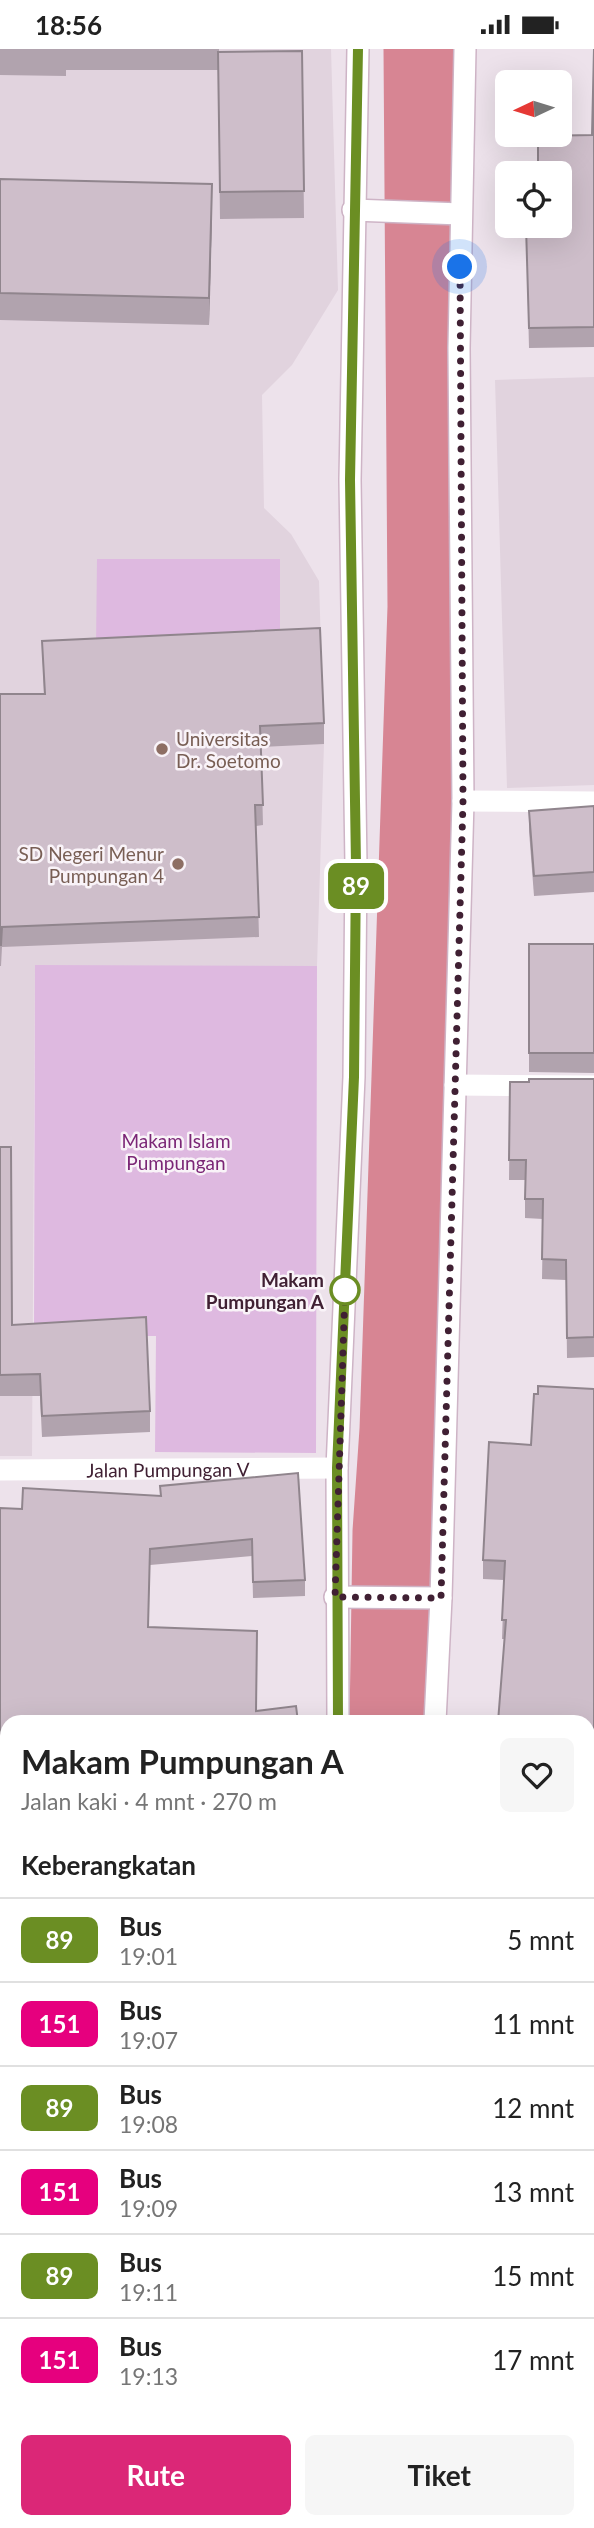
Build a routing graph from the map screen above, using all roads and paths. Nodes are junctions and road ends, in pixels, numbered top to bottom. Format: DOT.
graph roads {
  1 [pos="358,49"];
  2 [pos="465,49"];
  3 [pos="353,210"];
  4 [pos="450,213"];
  5 [pos="463,801"];
  6 [pos="594,802"];
  7 [pos="455,1085"];
  8 [pos="594,1086"];
  9 [pos="337,1468"];
  10 [pos="0,1471"];
  11 [pos="335,1597"];
  12 [pos="441,1598"];
  13 [pos="338,1715"];
  14 [pos="435,1715"];
  1 -- 3 [label="main road"];
  2 -- 4 [label="main road"];
  3 -- 4 [label="main road"];
  3 -- 9 [label="main road"];
  4 -- 5 [label="main road"];
  5 -- 6 [label="main road"];
  5 -- 7 [label="main road"];
  7 -- 8 [label="main road"];
  7 -- 12 [label="main road"];
  9 -- 10 [label="main road, Jalan Pumpungan V"];
  9 -- 11 [label="main road"];
  11 -- 12 [label="main road"];
  11 -- 13 [label="main road"];
  12 -- 14 [label="main road"];
}
